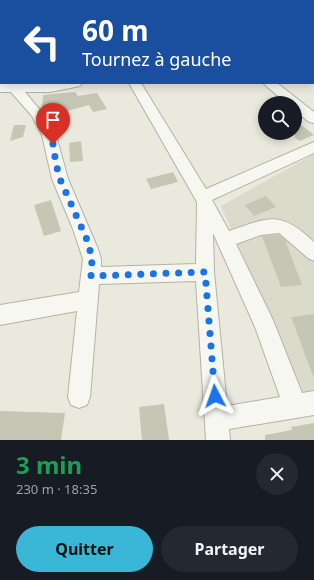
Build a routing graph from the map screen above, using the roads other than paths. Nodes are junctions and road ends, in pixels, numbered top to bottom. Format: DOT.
graph roads {
  1 [pos="71,84"];
  2 [pos="136,84"];
  3 [pos="270,84"];
  4 [pos="7,88"];
  5 [pos="285,96"];
  6 [pos="302,109"];
  7 [pos="314,119"];
  8 [pos="314,147"];
  9 [pos="204,200"];
  10 [pos="226,240"];
  11 [pos="314,253"];
  12 [pos="205,272"];
  13 [pos="91,276"];
  14 [pos="87,300"];
  15 [pos="0,315"];
  16 [pos="79,397"];
  17 [pos="304,405"];
  18 [pos="218,429"];
  1 -- 4 [label="street"];
  2 -- 9 [label="street"];
  3 -- 5 [label="street"];
  4 -- 13 [label="street"];
  6 -- 7 [label="street"];
  8 -- 9 [label="street"];
  9 -- 10 [label="street"];
  9 -- 12 [label="street"];
  10 -- 11 [label="street"];
  10 -- 17 [label="street"];
  12 -- 13 [label="street"];
  12 -- 18 [label="street"];
  13 -- 14 [label="street"];
  14 -- 15 [label="street"];
  14 -- 16 [label="street"];
  17 -- 18 [label="street"];
}
